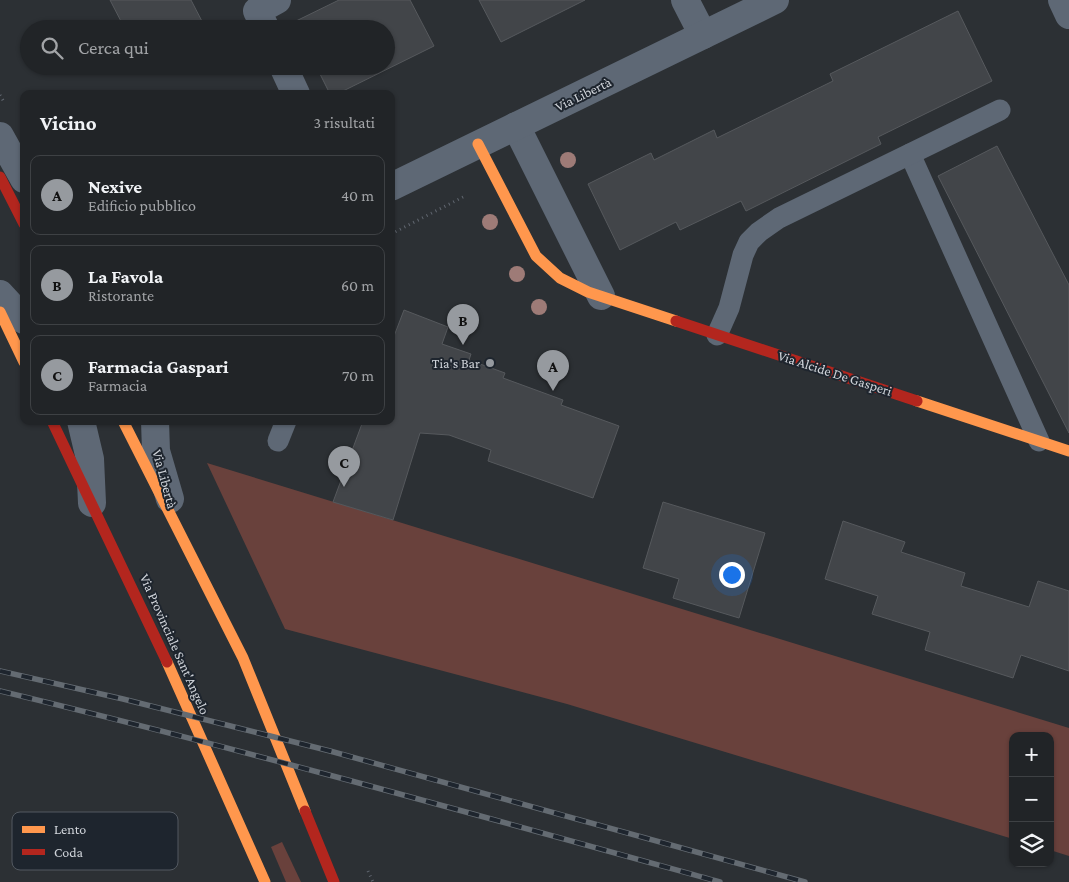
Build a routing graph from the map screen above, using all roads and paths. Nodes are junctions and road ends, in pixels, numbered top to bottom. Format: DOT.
graph roads {
  1 [pos="277,0"];
  2 [pos="685,0"];
  3 [pos="775,0"];
  4 [pos="1062,0"];
  5 [pos="1069,15"];
  6 [pos="262,20"];
  7 [pos="704,36"];
  8 [pos="287,75"];
  9 [pos="294,90"];
  10 [pos="1000,110"];
  11 [pos="516,126"];
  12 [pos="0,136"];
  13 [pos="478,144"];
  14 [pos="910,154"];
  15 [pos="20,172"];
  16 [pos="0,177"];
  17 [pos="395,185"];
  18 [pos="20,216"];
  19 [pos="0,294"];
  20 [pos="600,296"];
  21 [pos="0,312"];
  22 [pos="20,316"];
  23 [pos="717,334"];
  24 [pos="20,354"];
  25 [pos="54,425"];
  26 [pos="82,425"];
  27 [pos="125,425"];
  28 [pos="155,425"];
  29 [pos="284,425"];
  30 [pos="278,441"];
  31 [pos="1039,441"];
  32 [pos="1069,451"];
  33 [pos="92,503"];
  34 [pos="181,536"];
  35 [pos="265,882"];
  36 [pos="334,882"];
  1 -- 6 [label="street"];
  2 -- 7 [label="street"];
  3 -- 7 [label="street, Via Libertà"];
  4 -- 5 [label="street"];
  7 -- 11 [label="street, Via Libertà"];
  8 -- 9 [label="street"];
  10 -- 14 [label="lane"];
  11 -- 13 [label="street, Via Libertà"];
  11 -- 20 [label="street"];
  12 -- 15 [label="street"];
  13 -- 17 [label="street, Via Libertà"];
  13 -- 20 [label="street, Via Alcide De Gasperi"];
  14 -- 23 [label="lane"];
  14 -- 31 [label="lane"];
  16 -- 18 [label="street"];
  19 -- 22 [label="street"];
  20 -- 23 [label="street, Via Alcide De Gasperi"];
  21 -- 24 [label="street"];
  23 -- 31 [label="street, Via Alcide De Gasperi"];
  25 -- 33 [label="street, Via Provinciale Sant'Angelo"];
  26 -- 33 [label="street"];
  27 -- 34 [label="street"];
  28 -- 34 [label="street, Via Libertà"];
  29 -- 30 [label="lane"];
  31 -- 32 [label="street, Via Alcide De Gasperi"];
  33 -- 35 [label="street, Via Provinciale Sant'Angelo"];
  34 -- 36 [label="street"];
}
